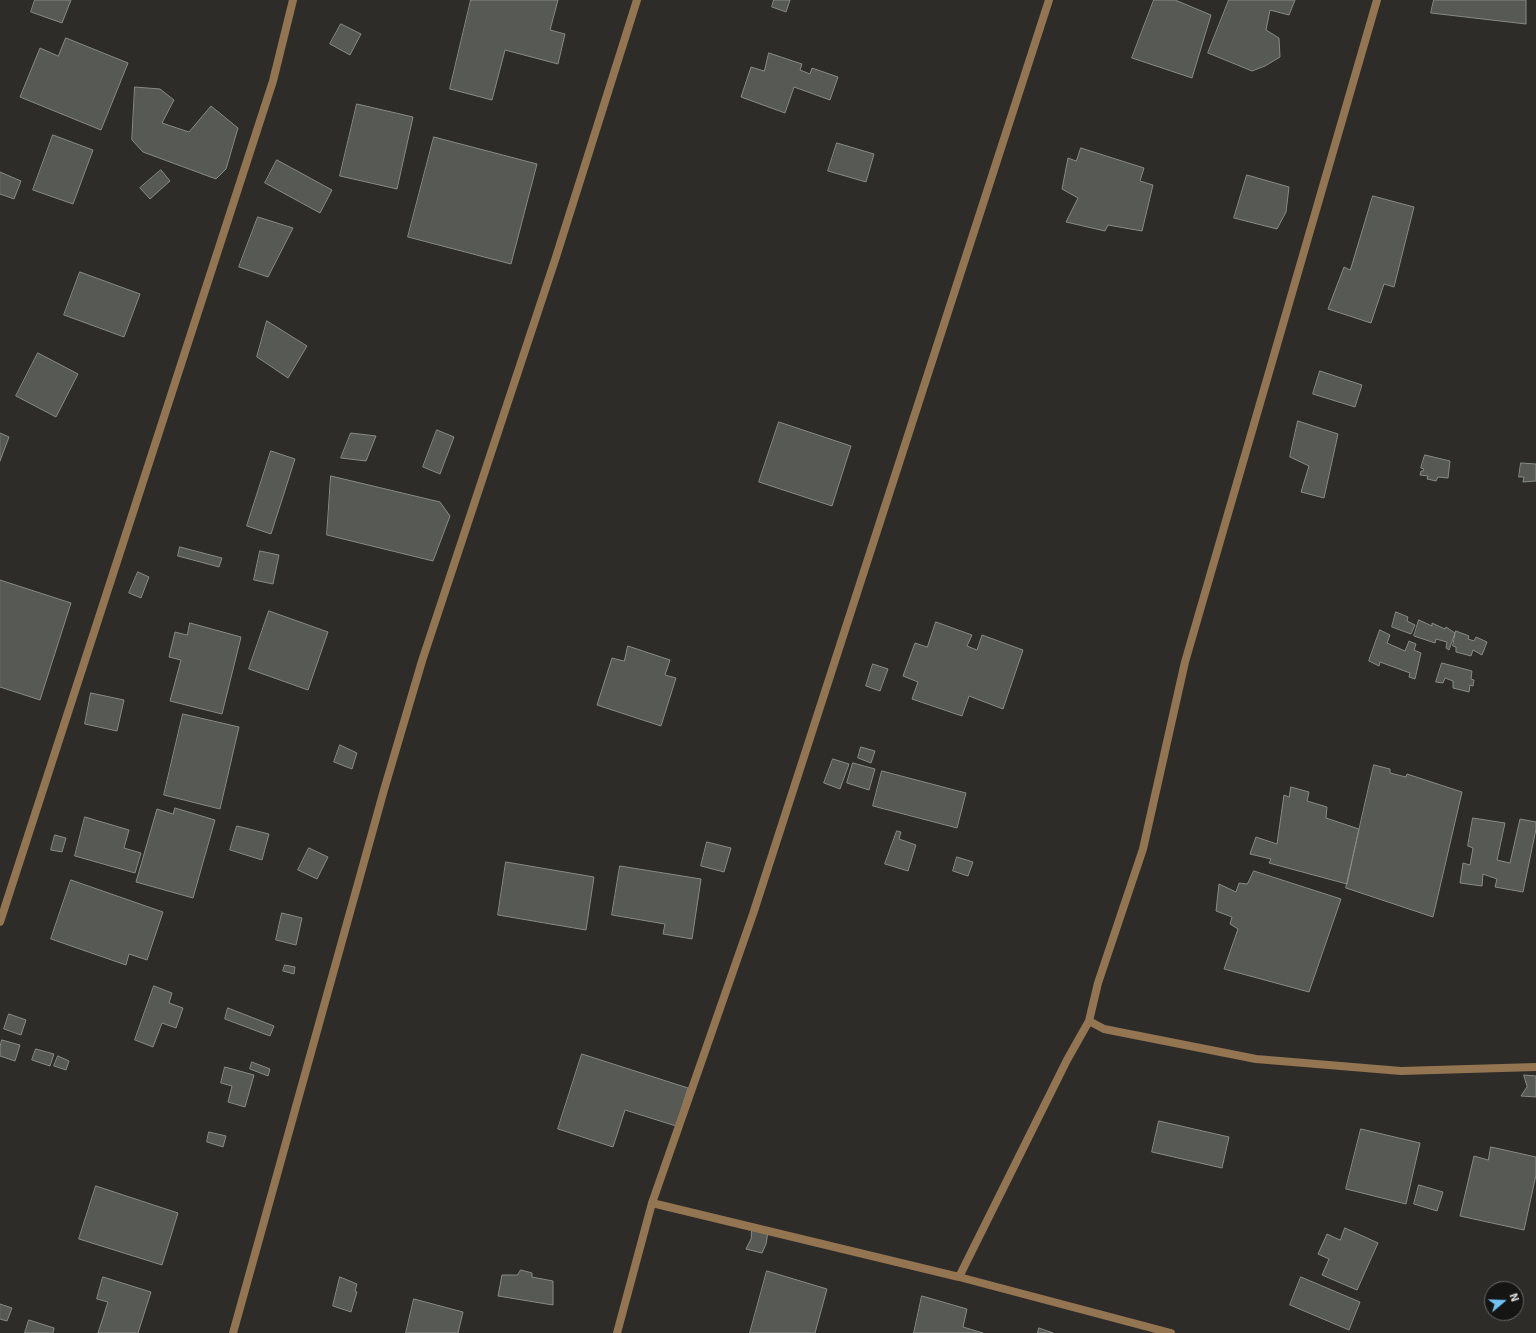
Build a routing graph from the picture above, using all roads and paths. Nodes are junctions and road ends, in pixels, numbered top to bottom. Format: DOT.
graph roads {
  1 [pos="293,0"];
  2 [pos="637,0"];
  3 [pos="1049,0"];
  4 [pos="1377,0"];
  5 [pos="0,922"];
  6 [pos="1089,1022"];
  7 [pos="1536,1067"];
  8 [pos="652,1203"];
  9 [pos="958,1277"];
  10 [pos="233,1333"];
  11 [pos="617,1333"];
  12 [pos="1171,1333"];
  1 -- 5 [label="street"];
  2 -- 10 [label="street"];
  3 -- 8 [label="street"];
  4 -- 6 [label="street"];
  6 -- 7 [label="street"];
  6 -- 9 [label="street"];
  8 -- 9 [label="street"];
  8 -- 11 [label="street"];
  9 -- 12 [label="street"];
}
